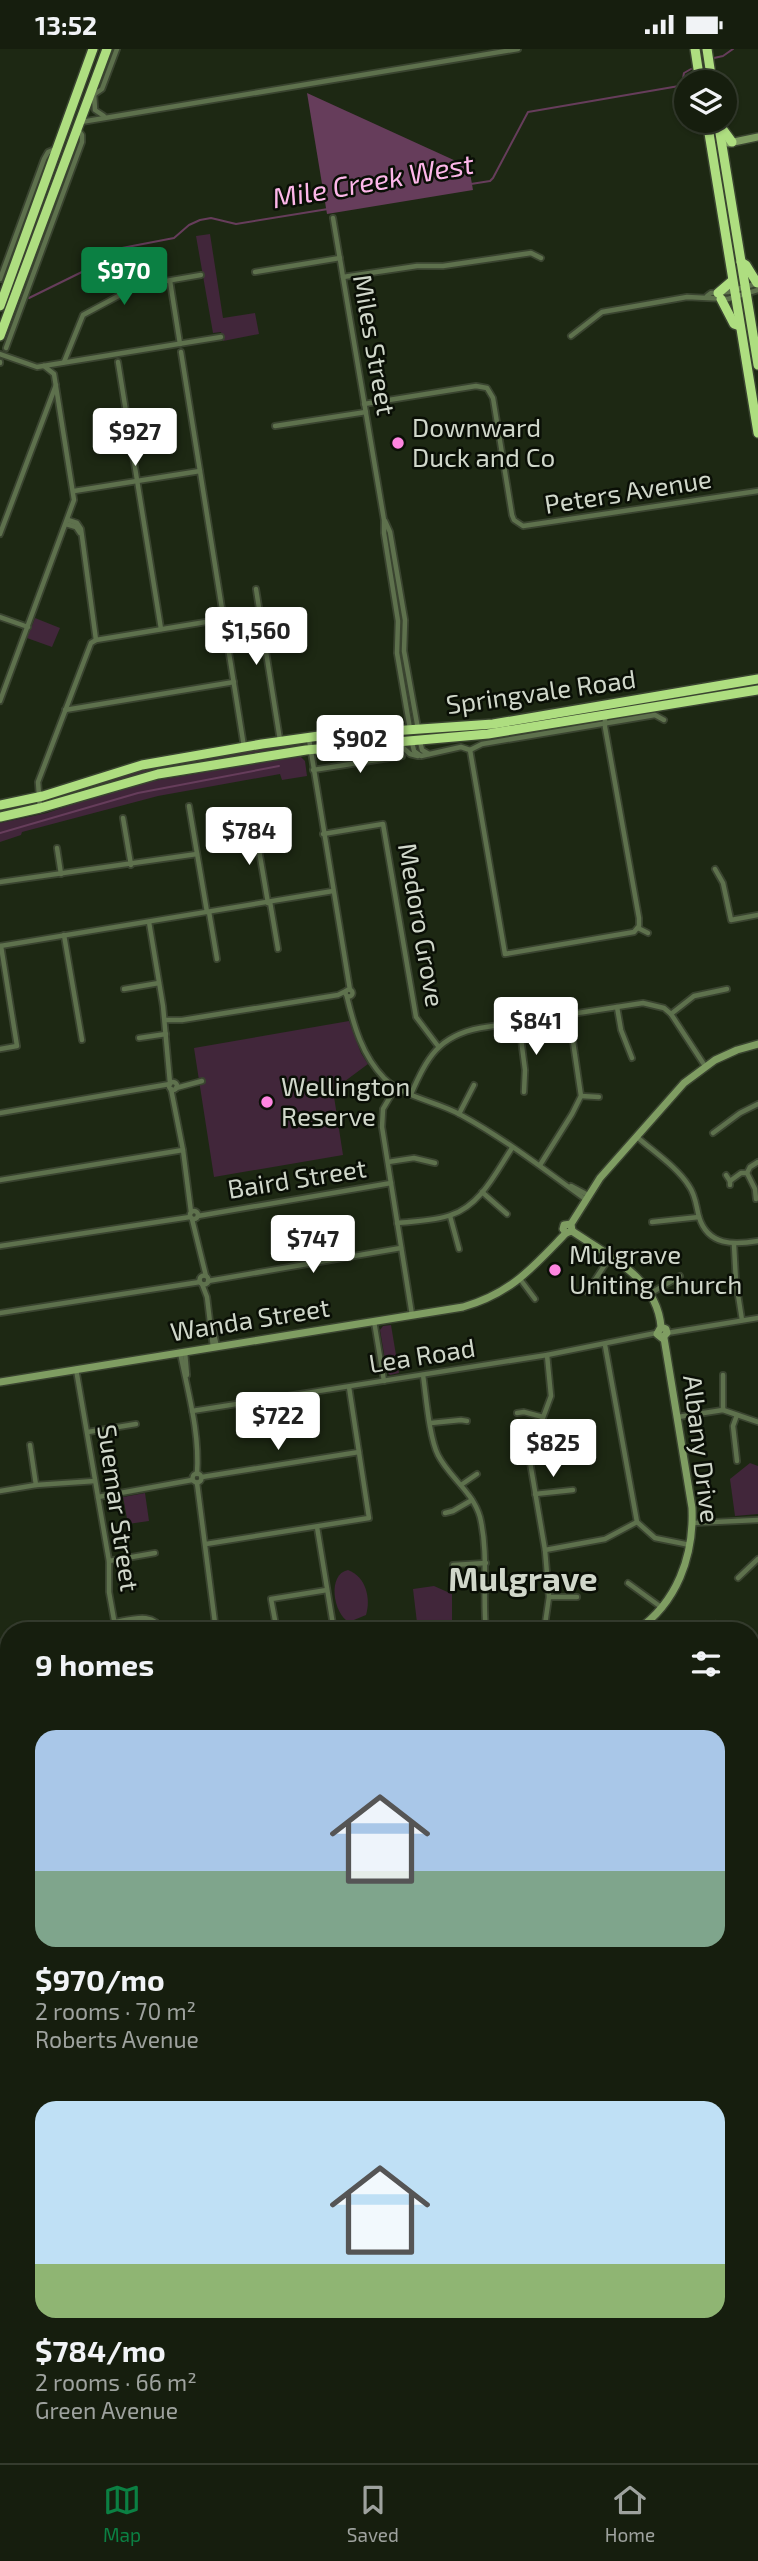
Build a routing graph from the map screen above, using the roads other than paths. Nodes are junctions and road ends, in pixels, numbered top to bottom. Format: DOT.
graph roads {
  1 [pos="93,49"];
  2 [pos="107,49"];
  3 [pos="117,49"];
  4 [pos="518,49"];
  5 [pos="695,49"];
  6 [pos="707,49"];
  7 [pos="698,70"];
  8 [pos="710,70"];
  9 [pos="91,97"];
  10 [pos="106,116"];
  11 [pos="68,120"];
  12 [pos="80,122"];
  13 [pos="708,133"];
  14 [pos="723,133"];
  15 [pos="758,137"];
  16 [pos="729,145"];
  17 [pos="711,146"];
  18 [pos="333,218"];
  19 [pos="340,258"];
  20 [pos="541,258"];
  21 [pos="741,262"];
  22 [pos="8,272"];
  23 [pos="256,272"];
  24 [pos="29,273"];
  25 [pos="201,275"];
  26 [pos="343,277"];
  27 [pos="0,279"];
  28 [pos="170,281"];
  29 [pos="758,283"];
  30 [pos="734,289"];
  31 [pos="758,292"];
  32 [pos="746,293"];
  33 [pos="719,296"];
  34 [pos="0,306"];
  35 [pos="740,326"];
  36 [pos="11,335"];
  37 [pos="571,336"];
  38 [pos="221,337"];
  39 [pos="0,338"];
  40 [pos="180,344"];
  41 [pos="6,348"];
  42 [pos="181,352"];
  43 [pos="0,354"];
  44 [pos="118,362"];
  45 [pos="63,363"];
  46 [pos="758,365"];
  47 [pos="44,366"];
  48 [pos="56,382"];
  49 [pos="364,404"];
  50 [pos="47,406"];
  51 [pos="60,408"];
  52 [pos="366,412"];
  53 [pos="275,426"];
  54 [pos="758,433"];
  55 [pos="200,471"];
  56 [pos="137,481"];
  57 [pos="74,491"];
  58 [pos="758,491"];
  59 [pos="384,520"];
  60 [pos="67,522"];
  61 [pos="0,534"];
  62 [pos="395,559"];
  63 [pos="388,560"];
  64 [pos="256,589"];
  65 [pos="400,591"];
  66 [pos="394,592"];
  67 [pos="0,617"];
  68 [pos="224,619"];
  69 [pos="405,620"];
  70 [pos="398,621"];
  71 [pos="28,627"];
  72 [pos="160,629"];
  73 [pos="98,639"];
  74 [pos="758,679"];
  75 [pos="234,682"];
  76 [pos="758,690"];
  77 [pos="412,697"];
  78 [pos="405,698"];
  79 [pos="0,701"];
  80 [pos="65,708"];
  81 [pos="605,715"];
  82 [pos="664,720"];
  83 [pos="414,729"];
  84 [pos="308,737"];
  85 [pos="280,741"];
  86 [pos="416,742"];
  87 [pos="398,743"];
  88 [pos="244,747"];
  89 [pos="310,749"];
  90 [pos="470,750"];
  91 [pos="429,754"];
  92 [pos="402,756"];
  93 [pos="419,756"];
  94 [pos="313,770"];
  95 [pos="38,797"];
  96 [pos="0,805"];
  97 [pos="189,806"];
  98 [pos="40,808"];
  99 [pos="0,817"];
  100 [pos="123,818"];
  101 [pos="255,827"];
  102 [pos="323,834"];
  103 [pos="57,848"];
  104 [pos="197,855"];
  105 [pos="131,865"];
  106 [pos="715,869"];
  107 [pos="61,874"];
  108 [pos="0,883"];
  109 [pos="333,892"];
  110 [pos="269,902"];
  111 [pos="208,912"];
  112 [pos="758,915"];
  113 [pos="149,922"];
  114 [pos="638,928"];
  115 [pos="648,933"];
  116 [pos="64,936"];
  117 [pos="0,946"];
  118 [pos="278,949"];
  119 [pos="217,959"];
  120 [pos="159,983"];
  121 [pos="124,989"];
  122 [pos="727,989"];
  123 [pos="348,993"];
  124 [pos="617,1007"];
  125 [pos="569,1014"];
  126 [pos="671,1014"];
  127 [pos="165,1023"];
  128 [pos="519,1023"];
  129 [pos="166,1034"];
  130 [pos="139,1038"];
  131 [pos="82,1040"];
  132 [pos="758,1044"];
  133 [pos="438,1046"];
  134 [pos="0,1049"];
  135 [pos="632,1058"];
  136 [pos="705,1066"];
  137 [pos="202,1081"];
  138 [pos="474,1085"];
  139 [pos="173,1086"];
  140 [pos="396,1087"];
  141 [pos="524,1092"];
  142 [pos="411,1094"];
  143 [pos="581,1095"];
  144 [pos="598,1097"];
  145 [pos="758,1104"];
  146 [pos="0,1113"];
  147 [pos="459,1114"];
  148 [pos="713,1133"];
  149 [pos="636,1136"];
  150 [pos="512,1148"];
  151 [pos="183,1150"];
  152 [pos="388,1162"];
  153 [pos="435,1163"];
  154 [pos="758,1163"];
  155 [pos="540,1165"];
  156 [pos="747,1173"];
  157 [pos="726,1175"];
  158 [pos="0,1180"];
  159 [pos="391,1183"];
  160 [pos="482,1192"];
  161 [pos="587,1197"];
  162 [pos="755,1200"];
  163 [pos="194,1215"];
  164 [pos="507,1215"];
  165 [pos="450,1216"];
  166 [pos="699,1217"];
  167 [pos="652,1222"];
  168 [pos="397,1223"];
  169 [pos="570,1229"];
  170 [pos="758,1241"];
  171 [pos="734,1245"];
  172 [pos="0,1247"];
  173 [pos="401,1248"];
  174 [pos="459,1249"];
  175 [pos="610,1257"];
  176 [pos="680,1276"];
  177 [pos="520,1279"];
  178 [pos="204,1280"];
  179 [pos="587,1292"];
  180 [pos="651,1293"];
  181 [pos="535,1299"];
  182 [pos="0,1313"];
  183 [pos="412,1315"];
  184 [pos="758,1318"];
  185 [pos="742,1320"];
  186 [pos="374,1321"];
  187 [pos="662,1333"];
  188 [pos="605,1345"];
  189 [pos="215,1347"];
  190 [pos="183,1352"];
  191 [pos="547,1355"];
  192 [pos="78,1369"];
  193 [pos="423,1375"];
  194 [pos="723,1375"];
  195 [pos="384,1381"];
  196 [pos="0,1382"];
  197 [pos="349,1387"];
  198 [pos="723,1409"];
  199 [pos="192,1411"];
  200 [pos="517,1413"];
  201 [pos="737,1415"];
  202 [pos="543,1417"];
  203 [pos="677,1417"];
  204 [pos="467,1422"];
  205 [pos="758,1422"];
  206 [pos="431,1423"];
  207 [pos="136,1424"];
  208 [pos="538,1431"];
  209 [pos="88,1432"];
  210 [pos="564,1439"];
  211 [pos="30,1445"];
  212 [pos="359,1452"];
  213 [pos="737,1461"];
  214 [pos="477,1474"];
  215 [pos="200,1475"];
  216 [pos="95,1481"];
  217 [pos="194,1481"];
  218 [pos="36,1485"];
  219 [pos="461,1485"];
  220 [pos="573,1490"];
  221 [pos="0,1491"];
  222 [pos="535,1494"];
  223 [pos="99,1497"];
  224 [pos="471,1500"];
  225 [pos="445,1513"];
  226 [pos="758,1520"];
  227 [pos="637,1522"];
  228 [pos="693,1523"];
  229 [pos="317,1527"];
  230 [pos="206,1544"];
  231 [pos="690,1545"];
  232 [pos="545,1550"];
  233 [pos="155,1553"];
  234 [pos="758,1559"];
  235 [pos="109,1560"];
  236 [pos="486,1563"];
  237 [pos="453,1565"];
  238 [pos="738,1578"];
  239 [pos="628,1583"];
  240 [pos="327,1590"];
  241 [pos="549,1597"];
  242 [pos="577,1597"];
  243 [pos="662,1608"];
  244 [pos="114,1622"];
  245 [pos="158,1622"];
  246 [pos="215,1622"];
  247 [pos="275,1622"];
  248 [pos="332,1622"];
  249 [pos="486,1622"];
  250 [pos="545,1622"];
  251 [pos="649,1622"];
  1 -- 11 [label="highway"];
  2 -- 9 [label="highway"];
  3 -- 9 [label="street"];
  4 -- 10 [label="street"];
  5 -- 7 [label="highway"];
  6 -- 8 [label="highway"];
  9 -- 10 [label="street"];
  9 -- 12 [label="highway"];
  10 -- 12 [label="street"];
  11 -- 12 [label="highway"];
  11 -- 22 [label="highway"];
  12 -- 24 [label="highway"];
  13 -- 17 [label="highway"];
  14 -- 16 [label="highway"];
  15 -- 16 [label="street"];
  16 -- 17 [label="street"];
  16 -- 21 [label="highway"];
  17 -- 30 [label="highway"];
  18 -- 19 [label="street, Miles Street"];
  19 -- 23 [label="street"];
  19 -- 26 [label="street, Miles Street"];
  20 -- 26 [label="street"];
  21 -- 29 [label="highway"];
  21 -- 32 [label="highway"];
  22 -- 27 [label="street"];
  22 -- 34 [label="highway"];
  24 -- 36 [label="street"];
  24 -- 39 [label="highway"];
  25 -- 28 [label="street"];
  26 -- 49 [label="street, Miles Street"];
  28 -- 40 [label="street"];
  28 -- 45 [label="street"];
  29 -- 32 [label="street"];
  30 -- 32 [label="street"];
  30 -- 33 [label="highway"];
  30 -- 33 [label="street"];
  30 -- 35 [label="highway"];
  31 -- 32 [label="highway"];
  32 -- 46 [label="highway"];
  33 -- 35 [label="highway"];
  33 -- 37 [label="street"];
  35 -- 54 [label="highway"];
  36 -- 39 [label="street"];
  36 -- 41 [label="street"];
  38 -- 40 [label="street"];
  40 -- 45 [label="street"];
  42 -- 55 [label="street"];
  43 -- 47 [label="street"];
  44 -- 56 [label="street"];
  45 -- 47 [label="street"];
  47 -- 48 [label="street"];
  48 -- 50 [label="street"];
  48 -- 51 [label="street"];
  49 -- 52 [label="street, Miles Street"];
  49 -- 58 [label="street, Peters Avenue"];
  50 -- 51 [label="street"];
  50 -- 61 [label="street"];
  51 -- 57 [label="street"];
  52 -- 53 [label="street"];
  52 -- 59 [label="street, Miles Street"];
  55 -- 56 [label="street"];
  55 -- 68 [label="street"];
  56 -- 57 [label="street"];
  56 -- 72 [label="street"];
  57 -- 60 [label="street"];
  59 -- 62 [label="street, Miles Street"];
  59 -- 63 [label="street, Miles Street"];
  60 -- 71 [label="street"];
  60 -- 73 [label="street"];
  62 -- 63 [label="street"];
  62 -- 65 [label="street, Miles Street"];
  63 -- 66 [label="street, Miles Street"];
  64 -- 85 [label="street"];
  65 -- 66 [label="street"];
  65 -- 69 [label="street, Miles Street"];
  66 -- 70 [label="street, Miles Street"];
  67 -- 71 [label="street"];
  68 -- 72 [label="street"];
  68 -- 75 [label="street"];
  69 -- 70 [label="street"];
  69 -- 77 [label="street, Miles Street"];
  70 -- 78 [label="street, Miles Street"];
  71 -- 79 [label="street"];
  72 -- 73 [label="street"];
  73 -- 80 [label="street"];
  74 -- 81 [label="highway, Springvale Road"];
  75 -- 80 [label="street"];
  75 -- 88 [label="street"];
  76 -- 81 [label="highway, Springvale Road"];
  77 -- 78 [label="street"];
  77 -- 83 [label="street, Miles Street"];
  78 -- 83 [label="street, Miles Street"];
  80 -- 95 [label="street"];
  81 -- 82 [label="street, Springvale Road"];
  81 -- 83 [label="highway, Springvale Road"];
  81 -- 86 [label="highway, Springvale Road"];
  81 -- 90 [label="street, Springvale Road"];
  81 -- 114 [label="street"];
  83 -- 84 [label="highway, Springvale Road"];
  83 -- 86 [label="highway"];
  84 -- 85 [label="highway, Springvale Road"];
  84 -- 89 [label="street"];
  85 -- 88 [label="highway, Springvale Road"];
  86 -- 87 [label="highway, Springvale Road"];
  86 -- 91 [label="street, Springvale Road"];
  86 -- 93 [label="street"];
  87 -- 89 [label="highway, Springvale Road"];
  87 -- 93 [label="street"];
  88 -- 95 [label="highway, Springvale Road"];
  89 -- 94 [label="street"];
  89 -- 98 [label="highway, Springvale Road"];
  90 -- 91 [label="street, Springvale Road"];
  90 -- 114 [label="street"];
  91 -- 93 [label="street, Springvale Road"];
  92 -- 94 [label="street"];
  94 -- 102 [label="street"];
  95 -- 96 [label="highway, Springvale Road"];
  95 -- 98 [label="street"];
  97 -- 104 [label="street"];
  98 -- 99 [label="highway, Springvale Road"];
  100 -- 105 [label="street"];
  101 -- 110 [label="street"];
  102 -- 109 [label="street"];
  102 -- 133 [label="street, Medoro Grove"];
  103 -- 107 [label="street"];
  104 -- 105 [label="street"];
  104 -- 111 [label="street"];
  105 -- 107 [label="street"];
  106 -- 112 [label="street"];
  107 -- 108 [label="street"];
  109 -- 110 [label="street"];
  109 -- 123 [label="street"];
  110 -- 111 [label="street"];
  110 -- 118 [label="street"];
  111 -- 113 [label="street"];
  111 -- 119 [label="street"];
  113 -- 116 [label="street"];
  113 -- 120 [label="street"];
  114 -- 115 [label="street"];
  116 -- 117 [label="street"];
  116 -- 131 [label="street"];
  117 -- 134 [label="street"];
  120 -- 121 [label="street"];
  120 -- 127 [label="street"];
  122 -- 126 [label="street"];
  123 -- 127 [label="street"];
  123 -- 140 [label="street"];
  124 -- 125 [label="street"];
  124 -- 126 [label="street"];
  124 -- 135 [label="street"];
  125 -- 128 [label="street"];
  125 -- 143 [label="street"];
  126 -- 136 [label="street"];
  127 -- 129 [label="street"];
  128 -- 133 [label="street"];
  128 -- 141 [label="street"];
  129 -- 130 [label="street"];
  129 -- 139 [label="street"];
  132 -- 136 [label="street, Wanda Street"];
  133 -- 142 [label="street"];
  136 -- 149 [label="street, Wanda Street"];
  137 -- 139 [label="street"];
  138 -- 147 [label="street"];
  139 -- 146 [label="street"];
  139 -- 151 [label="street"];
  140 -- 142 [label="street"];
  140 -- 152 [label="street"];
  142 -- 147 [label="street"];
  143 -- 144 [label="street"];
  143 -- 155 [label="street"];
  145 -- 148 [label="street"];
  147 -- 150 [label="street"];
  149 -- 161 [label="street, Wanda Street"];
  149 -- 166 [label="street"];
  150 -- 155 [label="street"];
  150 -- 160 [label="street"];
  151 -- 158 [label="street"];
  151 -- 163 [label="street"];
  152 -- 153 [label="street"];
  152 -- 159 [label="street"];
  154 -- 156 [label="street"];
  155 -- 161 [label="street"];
  156 -- 157 [label="street"];
  156 -- 162 [label="street"];
  159 -- 163 [label="street, Baird Street"];
  159 -- 168 [label="street"];
  160 -- 164 [label="street"];
  160 -- 165 [label="street"];
  161 -- 169 [label="street, Wanda Street"];
  163 -- 172 [label="street, Baird Street"];
  163 -- 178 [label="street"];
  165 -- 168 [label="street"];
  165 -- 174 [label="street"];
  166 -- 167 [label="street"];
  166 -- 171 [label="street"];
  168 -- 173 [label="street"];
  169 -- 175 [label="street"];
  169 -- 177 [label="street, Wanda Street"];
  170 -- 171 [label="street"];
  171 -- 185 [label="street"];
  173 -- 178 [label="street"];
  173 -- 183 [label="street"];
  175 -- 179 [label="street"];
  175 -- 180 [label="street"];
  176 -- 180 [label="street"];
  177 -- 181 [label="street"];
  177 -- 183 [label="street, Wanda Street"];
  178 -- 182 [label="street"];
  178 -- 189 [label="street"];
  180 -- 187 [label="street, Albany Drive"];
  183 -- 186 [label="street, Wanda Street"];
  184 -- 185 [label="street, Lea Road"];
  185 -- 187 [label="street, Lea Road"];
  186 -- 189 [label="street, Wanda Street"];
  186 -- 195 [label="street"];
  187 -- 188 [label="street, Lea Road"];
  187 -- 203 [label="street, Albany Drive"];
  188 -- 191 [label="street, Lea Road"];
  188 -- 227 [label="street"];
  189 -- 190 [label="street, Wanda Street"];
  190 -- 192 [label="street, Wanda Street"];
  190 -- 199 [label="street"];
  191 -- 193 [label="street, Lea Road"];
  191 -- 202 [label="street"];
  192 -- 196 [label="street, Wanda Street"];
  192 -- 209 [label="street, Suemar Street"];
  193 -- 195 [label="street, Lea Road"];
  193 -- 206 [label="street"];
  194 -- 198 [label="street"];
  195 -- 197 [label="street, Lea Road"];
  197 -- 199 [label="street, Lea Road"];
  197 -- 212 [label="street"];
  198 -- 201 [label="street"];
  198 -- 203 [label="street"];
  199 -- 215 [label="street"];
  200 -- 202 [label="street"];
  201 -- 205 [label="street"];
  201 -- 213 [label="street"];
  202 -- 208 [label="street"];
  203 -- 228 [label="street, Albany Drive"];
  204 -- 206 [label="street"];
  206 -- 219 [label="street"];
  207 -- 209 [label="street"];
  208 -- 210 [label="street"];
  208 -- 222 [label="street"];
  209 -- 216 [label="street, Suemar Street"];
  211 -- 218 [label="street"];
  212 -- 215 [label="street"];
  212 -- 229 [label="street"];
  214 -- 219 [label="street"];
  215 -- 217 [label="street"];
  216 -- 218 [label="street"];
  216 -- 223 [label="street, Suemar Street"];
  217 -- 223 [label="street"];
  217 -- 230 [label="street"];
  218 -- 221 [label="street"];
  219 -- 224 [label="street"];
  220 -- 222 [label="street"];
  222 -- 232 [label="street"];
  223 -- 235 [label="street, Suemar Street"];
  224 -- 225 [label="street"];
  224 -- 236 [label="street"];
  226 -- 228 [label="street"];
  227 -- 231 [label="street"];
  227 -- 232 [label="street"];
  228 -- 231 [label="street, Albany Drive"];
  229 -- 230 [label="street"];
  229 -- 240 [label="street"];
  230 -- 246 [label="street"];
  231 -- 243 [label="street, Albany Drive"];
  232 -- 241 [label="street"];
  233 -- 235 [label="street"];
  234 -- 238 [label="street"];
  235 -- 244 [label="street, Suemar Street"];
  236 -- 237 [label="street"];
  236 -- 249 [label="street"];
  239 -- 243 [label="street"];
  240 -- 247 [label="street"];
  240 -- 248 [label="street"];
  241 -- 242 [label="street"];
  241 -- 250 [label="street"];
  243 -- 251 [label="street, Albany Drive"];
  244 -- 245 [label="street"];
}
